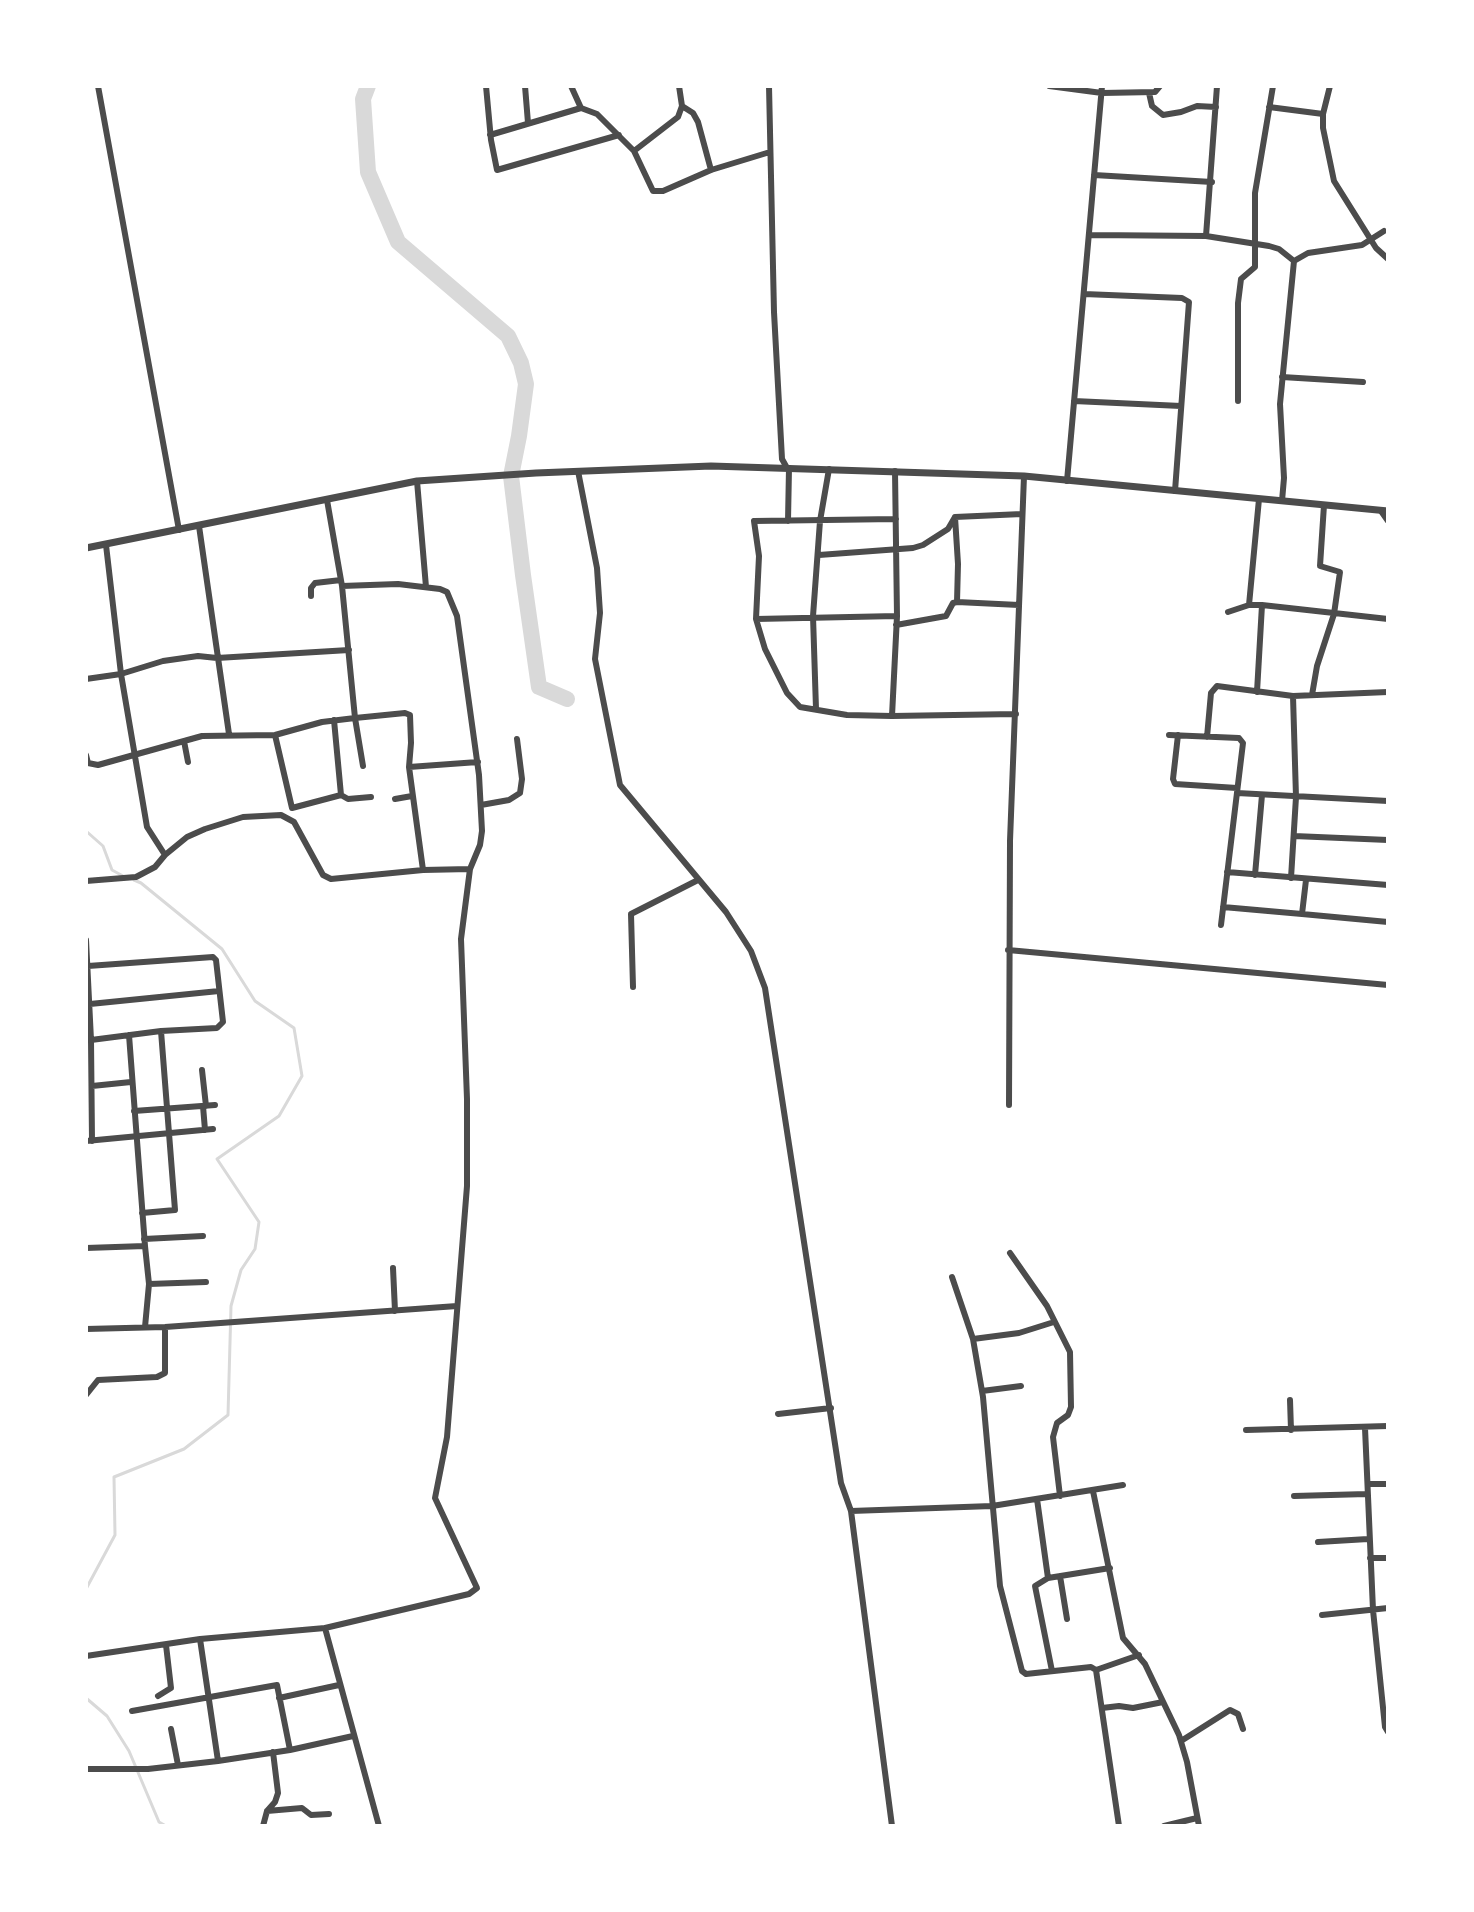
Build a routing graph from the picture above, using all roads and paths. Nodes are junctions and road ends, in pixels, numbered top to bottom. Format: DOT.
graph roads {
  1 [pos="98,86"];
  2 [pos="486,86"];
  3 [pos="525,86"];
  4 [pos="571,86"];
  5 [pos="679,86"];
  6 [pos="769,86"];
  7 [pos="1049,86"];
  8 [pos="1160,86"];
  9 [pos="1217,86"];
  10 [pos="1273,86"];
  11 [pos="1330,86"];
  12 [pos="1102,90"];
  13 [pos="1149,93"];
  14 [pos="682,106"];
  15 [pos="1216,107"];
  16 [pos="1269,107"];
  17 [pos="581,108"];
  18 [pos="1323,114"];
  19 [pos="528,123"];
  20 [pos="490,135"];
  21 [pos="619,135"];
  22 [pos="634,151"];
  23 [pos="770,152"];
  24 [pos="711,170"];
  25 [pos="1094,175"];
  26 [pos="1212,182"];
  27 [pos="1384,231"];
  28 [pos="1090,235"];
  29 [pos="1206,236"];
  30 [pos="1372,241"];
  31 [pos="1256,244"];
  32 [pos="1388,259"];
  33 [pos="1294,261"];
  34 [pos="1084,294"];
  35 [pos="1282,377"];
  36 [pos="1363,382"];
  37 [pos="1074,401"];
  38 [pos="1238,401"];
  39 [pos="1181,406"];
  40 [pos="782,459"];
  41 [pos="776,468"];
  42 [pos="788,468"];
  43 [pos="829,469"];
  44 [pos="578,471"];
  45 [pos="895,471"];
  46 [pos="1024,476"];
  47 [pos="417,481"];
  48 [pos="1067,481"];
  49 [pos="1175,491"];
  50 [pos="1259,499"];
  51 [pos="327,500"];
  52 [pos="1282,501"];
  53 [pos="1324,505"];
  54 [pos="1385,511"];
  55 [pos="1022,514"];
  56 [pos="955,517"];
  57 [pos="896,519"];
  58 [pos="788,521"];
  59 [pos="820,521"];
  60 [pos="1388,521"];
  61 [pos="199,526"];
  62 [pos="179,530"];
  63 [pos="106,545"];
  64 [pos="86,548"];
  65 [pos="896,550"];
  66 [pos="819,555"];
  67 [pos="342,583"];
  68 [pos="426,587"];
  69 [pos="311,596"];
  70 [pos="957,602"];
  71 [pos="1019,605"];
  72 [pos="1249,605"];
  73 [pos="1262,605"];
  74 [pos="1228,612"];
  75 [pos="1334,614"];
  76 [pos="813,616"];
  77 [pos="897,616"];
  78 [pos="756,619"];
  79 [pos="1388,619"];
  80 [pos="896,625"];
  81 [pos="349,650"];
  82 [pos="217,658"];
  83 [pos="121,674"];
  84 [pos="86,679"];
  85 [pos="1257,692"];
  86 [pos="1388,692"];
  87 [pos="1312,695"];
  88 [pos="1293,696"];
  89 [pos="816,709"];
  90 [pos="1016,714"];
  91 [pos="892,716"];
  92 [pos="355,718"];
  93 [pos="334,720"];
  94 [pos="229,734"];
  95 [pos="275,735"];
  96 [pos="1169,735"];
  97 [pos="1178,735"];
  98 [pos="1207,737"];
  99 [pos="517,739"];
  100 [pos="184,741"];
  101 [pos="86,755"];
  102 [pos="134,755"];
  103 [pos="188,762"];
  104 [pos="478,762"];
  105 [pos="363,766"];
  106 [pos="409,767"];
  107 [pos="1237,790"];
  108 [pos="341,795"];
  109 [pos="1262,795"];
  110 [pos="412,796"];
  111 [pos="371,797"];
  112 [pos="1296,797"];
  113 [pos="395,799"];
  114 [pos="1388,801"];
  115 [pos="481,805"];
  116 [pos="292,808"];
  117 [pos="291,820"];
  118 [pos="1294,836"];
  119 [pos="1388,840"];
  120 [pos="165,855"];
  121 [pos="470,869"];
  122 [pos="423,870"];
  123 [pos="1227,872"];
  124 [pos="1255,875"];
  125 [pos="1291,878"];
  126 [pos="698,880"];
  127 [pos="1306,880"];
  128 [pos="86,881"];
  129 [pos="1388,885"];
  130 [pos="1223,907"];
  131 [pos="1302,914"];
  132 [pos="1388,922"];
  133 [pos="1221,925"];
  134 [pos="86,940"];
  135 [pos="1008,950"];
  136 [pos="88,966"];
  137 [pos="87,977"];
  138 [pos="1388,985"];
  139 [pos="633,987"];
  140 [pos="219,991"];
  141 [pos="90,1004"];
  142 [pos="161,1031"];
  143 [pos="129,1035"];
  144 [pos="88,1040"];
  145 [pos="202,1070"];
  146 [pos="131,1082"];
  147 [pos="92,1086"];
  148 [pos="215,1105"];
  149 [pos="1009,1105"];
  150 [pos="204,1106"];
  151 [pos="169,1109"];
  152 [pos="134,1111"];
  153 [pos="170,1133"];
  154 [pos="135,1136"];
  155 [pos="89,1141"];
  156 [pos="142,1213"];
  157 [pos="203,1236"];
  158 [pos="145,1242"];
  159 [pos="86,1248"];
  160 [pos="1010,1253"];
  161 [pos="393,1268"];
  162 [pos="952,1277"];
  163 [pos="206,1282"];
  164 [pos="149,1284"];
  165 [pos="457,1306"];
  166 [pos="395,1311"];
  167 [pos="1054,1322"];
  168 [pos="145,1327"];
  169 [pos="165,1327"];
  170 [pos="86,1329"];
  171 [pos="973,1339"];
  172 [pos="1021,1386"];
  173 [pos="982,1391"];
  174 [pos="86,1395"];
  175 [pos="1290,1400"];
  176 [pos="831,1408"];
  177 [pos="778,1414"];
  178 [pos="1388,1426"];
  179 [pos="1365,1428"];
  180 [pos="1246,1430"];
  181 [pos="1291,1430"];
  182 [pos="1368,1484"];
  183 [pos="1388,1484"];
  184 [pos="1123,1485"];
  185 [pos="1093,1491"];
  186 [pos="1367,1494"];
  187 [pos="1060,1496"];
  188 [pos="1294,1496"];
  189 [pos="1037,1499"];
  190 [pos="992,1506"];
  191 [pos="851,1511"];
  192 [pos="1368,1539"];
  193 [pos="1318,1542"];
  194 [pos="1370,1558"];
  195 [pos="1388,1558"];
  196 [pos="1110,1568"];
  197 [pos="1060,1576"];
  198 [pos="1048,1578"];
  199 [pos="1388,1608"];
  200 [pos="1373,1610"];
  201 [pos="1322,1615"];
  202 [pos="1067,1619"];
  203 [pos="325,1628"];
  204 [pos="200,1639"];
  205 [pos="166,1645"];
  206 [pos="1139,1655"];
  207 [pos="86,1656"];
  208 [pos="1096,1670"];
  209 [pos="1052,1671"];
  210 [pos="339,1685"];
  211 [pos="158,1696"];
  212 [pos="208,1698"];
  213 [pos="279,1698"];
  214 [pos="1163,1702"];
  215 [pos="1102,1708"];
  216 [pos="132,1711"];
  217 [pos="171,1729"];
  218 [pos="1243,1729"];
  219 [pos="1388,1732"];
  220 [pos="353,1736"];
  221 [pos="1181,1741"];
  222 [pos="290,1750"];
  223 [pos="273,1752"];
  224 [pos="218,1761"];
  225 [pos="178,1765"];
  226 [pos="86,1769"];
  227 [pos="267,1811"];
  228 [pos="329,1814"];
  229 [pos="1198,1822"];
  230 [pos="263,1826"];
  231 [pos="379,1826"];
  232 [pos="892,1826"];
  233 [pos="1119,1826"];
  234 [pos="1164,1826"];
  1 -- 62 [label="street"];
  2 -- 20 [label="street"];
  3 -- 19 [label="street"];
  4 -- 17 [label="street"];
  5 -- 14 [label="street"];
  6 -- 23 [label="street"];
  7 -- 12 [label="street"];
  8 -- 13 [label="street"];
  9 -- 15 [label="street"];
  10 -- 16 [label="street"];
  11 -- 18 [label="street"];
  12 -- 13 [label="street"];
  12 -- 25 [label="street"];
  13 -- 15 [label="street"];
  14 -- 22 [label="street"];
  14 -- 24 [label="street"];
  15 -- 26 [label="street"];
  16 -- 18 [label="street"];
  16 -- 31 [label="street"];
  17 -- 19 [label="street"];
  17 -- 21 [label="street"];
  18 -- 30 [label="street"];
  19 -- 20 [label="street"];
  20 -- 21 [label="street"];
  21 -- 22 [label="street"];
  22 -- 24 [label="street"];
  23 -- 24 [label="street"];
  23 -- 40 [label="street"];
  25 -- 26 [label="street"];
  25 -- 28 [label="street"];
  26 -- 29 [label="street"];
  27 -- 30 [label="street"];
  28 -- 29 [label="street"];
  28 -- 34 [label="street"];
  29 -- 31 [label="street"];
  30 -- 32 [label="street"];
  30 -- 33 [label="street"];
  31 -- 33 [label="street"];
  31 -- 38 [label="street"];
  33 -- 35 [label="street"];
  34 -- 37 [label="street"];
  34 -- 39 [label="street"];
  35 -- 36 [label="street"];
  35 -- 52 [label="street"];
  37 -- 39 [label="street"];
  37 -- 48 [label="street"];
  39 -- 49 [label="street"];
  40 -- 41 [label="street"];
  40 -- 42 [label="street"];
  41 -- 42 [label="street"];
  41 -- 44 [label="street"];
  42 -- 43 [label="street"];
  42 -- 58 [label="street"];
  43 -- 45 [label="street"];
  43 -- 59 [label="street"];
  44 -- 47 [label="street"];
  44 -- 126 [label="street"];
  45 -- 46 [label="street"];
  45 -- 57 [label="street"];
  46 -- 48 [label="street"];
  46 -- 55 [label="street"];
  47 -- 51 [label="street"];
  47 -- 68 [label="street"];
  48 -- 49 [label="street"];
  49 -- 50 [label="street"];
  50 -- 52 [label="street"];
  50 -- 72 [label="street"];
  51 -- 61 [label="street"];
  51 -- 67 [label="street"];
  52 -- 53 [label="street"];
  53 -- 54 [label="street"];
  53 -- 75 [label="street"];
  54 -- 60 [label="street"];
  55 -- 56 [label="street"];
  55 -- 71 [label="street"];
  56 -- 65 [label="street"];
  56 -- 70 [label="street"];
  57 -- 59 [label="street"];
  57 -- 65 [label="street"];
  58 -- 59 [label="street"];
  58 -- 78 [label="street"];
  59 -- 66 [label="street"];
  61 -- 62 [label="street"];
  61 -- 82 [label="street"];
  62 -- 63 [label="street"];
  63 -- 64 [label="street"];
  63 -- 83 [label="street"];
  65 -- 66 [label="street"];
  65 -- 77 [label="street"];
  66 -- 76 [label="street"];
  67 -- 68 [label="street"];
  67 -- 69 [label="street"];
  67 -- 81 [label="street"];
  68 -- 104 [label="street"];
  70 -- 71 [label="street"];
  70 -- 80 [label="street"];
  71 -- 90 [label="street"];
  72 -- 73 [label="street"];
  72 -- 74 [label="street"];
  73 -- 75 [label="street"];
  73 -- 85 [label="street"];
  75 -- 79 [label="street"];
  75 -- 87 [label="street"];
  76 -- 77 [label="street"];
  76 -- 78 [label="street"];
  76 -- 89 [label="street"];
  77 -- 80 [label="street"];
  78 -- 89 [label="street"];
  80 -- 91 [label="street"];
  81 -- 82 [label="street"];
  81 -- 92 [label="street"];
  82 -- 83 [label="street"];
  82 -- 94 [label="street"];
  83 -- 84 [label="street"];
  83 -- 102 [label="street"];
  85 -- 88 [label="street"];
  85 -- 98 [label="street"];
  86 -- 87 [label="street"];
  87 -- 88 [label="street"];
  88 -- 112 [label="street"];
  89 -- 91 [label="street"];
  90 -- 91 [label="street"];
  90 -- 135 [label="street"];
  92 -- 93 [label="street"];
  92 -- 105 [label="street"];
  92 -- 106 [label="street"];
  93 -- 95 [label="street"];
  93 -- 108 [label="street"];
  94 -- 95 [label="street"];
  94 -- 100 [label="street"];
  95 -- 116 [label="street"];
  96 -- 97 [label="street"];
  97 -- 98 [label="street"];
  97 -- 107 [label="street"];
  98 -- 107 [label="street"];
  99 -- 115 [label="street"];
  100 -- 102 [label="street"];
  100 -- 103 [label="street"];
  101 -- 102 [label="street"];
  102 -- 120 [label="street"];
  104 -- 106 [label="street"];
  104 -- 115 [label="street"];
  106 -- 110 [label="street"];
  107 -- 109 [label="street"];
  107 -- 123 [label="street"];
  108 -- 111 [label="street"];
  108 -- 116 [label="street"];
  109 -- 112 [label="street"];
  109 -- 124 [label="street"];
  110 -- 113 [label="street"];
  110 -- 122 [label="street"];
  112 -- 114 [label="street"];
  112 -- 118 [label="street"];
  115 -- 121 [label="street"];
  116 -- 117 [label="street"];
  117 -- 120 [label="street"];
  117 -- 122 [label="street"];
  118 -- 119 [label="street"];
  118 -- 125 [label="street"];
  120 -- 128 [label="street"];
  121 -- 122 [label="street"];
  121 -- 165 [label="street"];
  123 -- 124 [label="street"];
  123 -- 130 [label="street"];
  124 -- 125 [label="street"];
  125 -- 127 [label="street"];
  126 -- 139 [label="street"];
  126 -- 176 [label="street"];
  127 -- 129 [label="street"];
  127 -- 131 [label="street"];
  130 -- 131 [label="street"];
  130 -- 133 [label="street"];
  131 -- 132 [label="street"];
  134 -- 136 [label="street"];
  135 -- 138 [label="street"];
  135 -- 149 [label="street"];
  136 -- 137 [label="street"];
  136 -- 140 [label="street"];
  137 -- 141 [label="street"];
  140 -- 141 [label="street"];
  140 -- 142 [label="street"];
  141 -- 144 [label="street"];
  142 -- 143 [label="street"];
  142 -- 151 [label="street"];
  143 -- 144 [label="street"];
  143 -- 146 [label="street"];
  144 -- 147 [label="street"];
  145 -- 150 [label="street"];
  146 -- 147 [label="street"];
  146 -- 152 [label="street"];
  147 -- 155 [label="street"];
  148 -- 150 [label="street"];
  150 -- 151 [label="street"];
  150 -- 153 [label="street"];
  151 -- 152 [label="street"];
  151 -- 153 [label="street"];
  152 -- 154 [label="street"];
  153 -- 154 [label="street"];
  153 -- 156 [label="street"];
  154 -- 155 [label="street"];
  154 -- 156 [label="street"];
  156 -- 158 [label="street"];
  157 -- 158 [label="street"];
  158 -- 159 [label="street"];
  158 -- 164 [label="street"];
  160 -- 167 [label="street"];
  161 -- 166 [label="street"];
  162 -- 171 [label="street"];
  163 -- 164 [label="street"];
  164 -- 168 [label="street"];
  165 -- 166 [label="street"];
  165 -- 203 [label="street"];
  166 -- 169 [label="street"];
  167 -- 171 [label="street"];
  167 -- 187 [label="street"];
  168 -- 169 [label="street"];
  168 -- 170 [label="street"];
  169 -- 174 [label="street"];
  171 -- 173 [label="street"];
  172 -- 173 [label="street"];
  173 -- 190 [label="street"];
  175 -- 181 [label="street"];
  176 -- 177 [label="street"];
  176 -- 191 [label="street"];
  178 -- 179 [label="street"];
  179 -- 181 [label="street"];
  179 -- 182 [label="street"];
  180 -- 181 [label="street"];
  182 -- 183 [label="street"];
  182 -- 186 [label="street"];
  184 -- 185 [label="street"];
  185 -- 187 [label="street"];
  185 -- 196 [label="street"];
  186 -- 188 [label="street"];
  186 -- 192 [label="street"];
  187 -- 189 [label="street"];
  189 -- 190 [label="street"];
  189 -- 198 [label="street"];
  190 -- 191 [label="street"];
  190 -- 209 [label="street"];
  191 -- 232 [label="street"];
  192 -- 193 [label="street"];
  192 -- 194 [label="street"];
  194 -- 195 [label="street"];
  194 -- 200 [label="street"];
  196 -- 197 [label="street"];
  196 -- 206 [label="street"];
  197 -- 198 [label="street"];
  197 -- 202 [label="street"];
  198 -- 209 [label="street"];
  199 -- 200 [label="street"];
  200 -- 201 [label="street"];
  200 -- 219 [label="street"];
  203 -- 204 [label="street"];
  203 -- 210 [label="street"];
  204 -- 205 [label="street"];
  204 -- 212 [label="street"];
  205 -- 207 [label="street"];
  205 -- 211 [label="street"];
  206 -- 208 [label="street"];
  206 -- 214 [label="street"];
  208 -- 209 [label="street"];
  208 -- 215 [label="street"];
  210 -- 213 [label="street"];
  210 -- 220 [label="street"];
  212 -- 213 [label="street"];
  212 -- 216 [label="street"];
  212 -- 224 [label="street"];
  213 -- 222 [label="street"];
  214 -- 215 [label="street"];
  214 -- 221 [label="street"];
  215 -- 233 [label="street"];
  217 -- 225 [label="street"];
  218 -- 221 [label="street"];
  220 -- 222 [label="street"];
  220 -- 231 [label="street"];
  221 -- 229 [label="street"];
  222 -- 223 [label="street"];
  223 -- 224 [label="street"];
  223 -- 227 [label="street"];
  224 -- 225 [label="street"];
  225 -- 226 [label="street"];
  227 -- 228 [label="street"];
  227 -- 230 [label="street"];
  229 -- 234 [label="street"];
}
